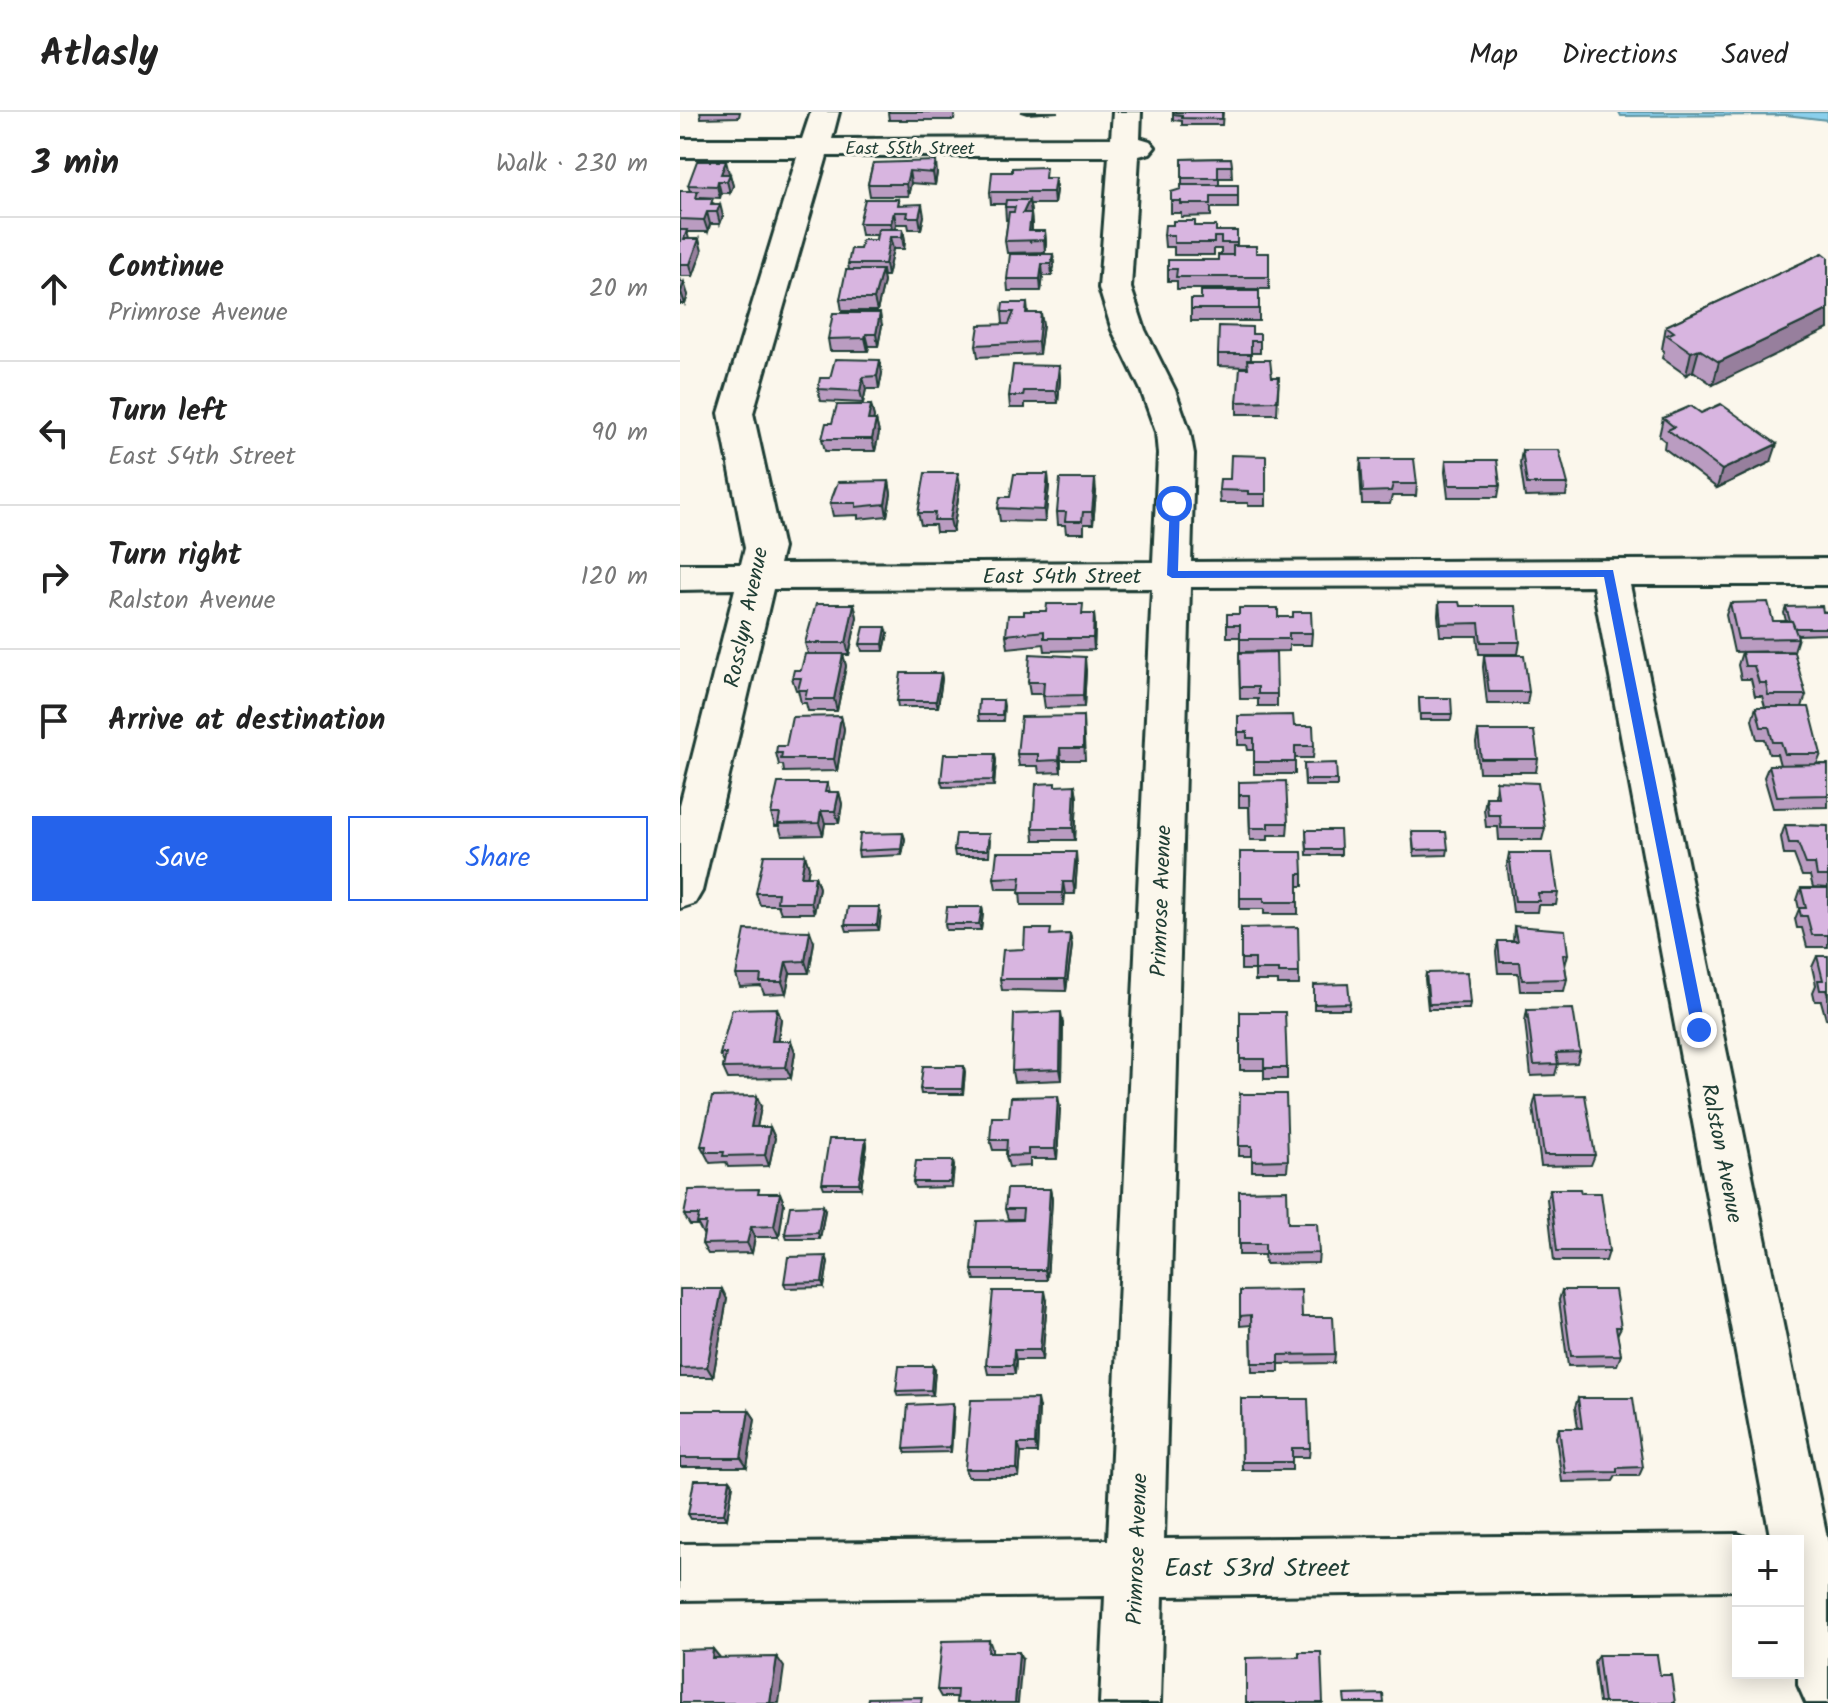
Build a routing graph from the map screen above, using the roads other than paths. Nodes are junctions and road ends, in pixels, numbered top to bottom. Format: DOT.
graph roads {
  1 [pos="825,112"];
  2 [pos="1127,112"];
  3 [pos="1132,147"];
  4 [pos="680,148"];
  5 [pos="815,148"];
  6 [pos="1828,572"];
  7 [pos="1609,573"];
  8 [pos="1172,575"];
  9 [pos="758,576"];
  10 [pos="680,577"];
  11 [pos="680,891"];
  12 [pos="1732,1562"];
  13 [pos="1810,1562"];
  14 [pos="1135,1568"];
  15 [pos="680,1572"];
  16 [pos="1828,1685"];
  17 [pos="1130,1703"];
  1 -- 5 [label="street, Rosslyn Avenue"];
  2 -- 3 [label="street, Primrose Avenue"];
  3 -- 5 [label="street, East 55th Street"];
  3 -- 8 [label="street, Primrose Avenue"];
  4 -- 5 [label="street, East 55th Street"];
  5 -- 9 [label="street, Rosslyn Avenue"];
  6 -- 7 [label="street, East 54th Street"];
  7 -- 8 [label="street, East 54th Street"];
  7 -- 13 [label="street, Ralston Avenue"];
  8 -- 9 [label="street, East 54th Street"];
  8 -- 14 [label="street, Primrose Avenue"];
  9 -- 10 [label="street, East 54th Street"];
  9 -- 11 [label="street, Rosslyn Avenue"];
  12 -- 14 [label="street, East 53rd Street"];
  13 -- 16 [label="street, Ralston Avenue"];
  14 -- 15 [label="street, East 53rd Street"];
  14 -- 17 [label="street, Primrose Avenue"];
}
